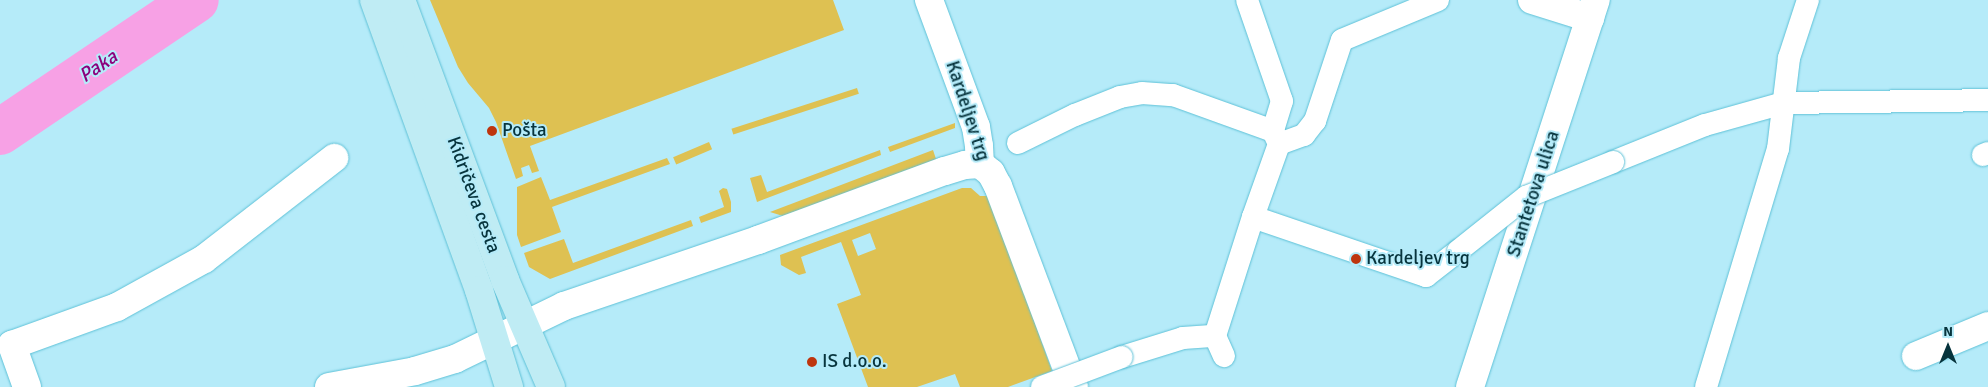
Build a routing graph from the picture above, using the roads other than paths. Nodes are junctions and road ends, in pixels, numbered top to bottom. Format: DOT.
graph roads {
  1 [pos="374,0"];
  2 [pos="401,0"];
  3 [pos="929,0"];
  4 [pos="1247,0"];
  5 [pos="1438,0"];
  6 [pos="1532,0"];
  7 [pos="1808,0"];
  8 [pos="1593,9"];
  9 [pos="1988,100"];
  10 [pos="1784,103"];
  11 [pos="1276,138"];
  12 [pos="1018,143"];
  13 [pos="334,158"];
  14 [pos="980,164"];
  15 [pos="1253,217"];
  16 [pos="526,326"];
  17 [pos="1988,326"];
  18 [pos="494,340"];
  19 [pos="6,344"];
  20 [pos="1916,356"];
  21 [pos="27,387"];
  22 [pos="329,387"];
  23 [pos="509,387"];
  24 [pos="551,387"];
  25 [pos="1042,387"];
  26 [pos="1074,387"];
  27 [pos="1470,387"];
  28 [pos="1706,387"];
  1 -- 18 [label="main road, Kidričeva cesta"];
  2 -- 16 [label="main road, Kidričeva cesta"];
  3 -- 14 [label="street, Kardeljev trg"];
  4 -- 11 [label="street"];
  5 -- 11 [label="street"];
  6 -- 8 [label="street"];
  7 -- 10 [label="street"];
  8 -- 27 [label="street, Stantetova ulica"];
  9 -- 10 [label="street"];
  10 -- 15 [label="street, bridge"];
  10 -- 28 [label="street"];
  11 -- 12 [label="street, Kardeljev trg"];
  11 -- 15 [label="street"];
  13 -- 19 [label="street"];
  14 -- 16 [label="street"];
  14 -- 26 [label="street, Kardeljev trg"];
  15 -- 25 [label="street, bridge"];
  16 -- 18 [label="street"];
  16 -- 24 [label="main road, Kidričeva cesta"];
  17 -- 20 [label="street"];
  18 -- 22 [label="street"];
  18 -- 23 [label="main road, Kidričeva cesta"];
  19 -- 21 [label="street"];
}
